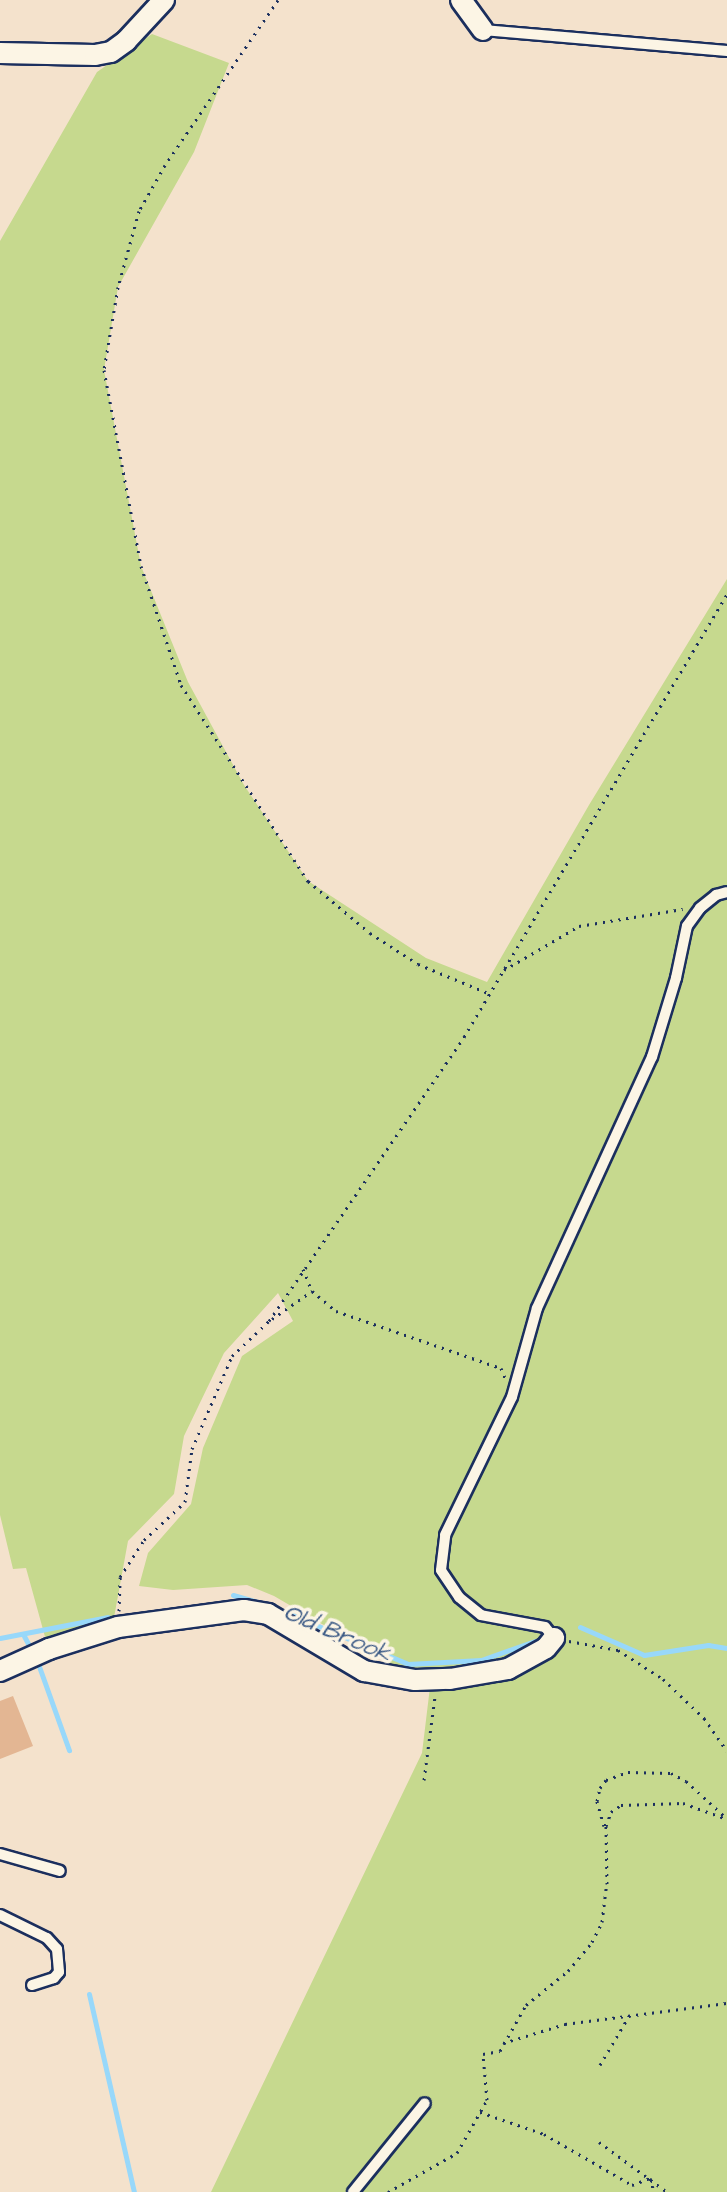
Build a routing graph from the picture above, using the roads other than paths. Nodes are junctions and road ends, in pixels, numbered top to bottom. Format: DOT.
graph roads {
  1 [pos="164,0"];
  2 [pos="461,0"];
  3 [pos="483,30"];
  4 [pos="727,51"];
  5 [pos="0,53"];
  6 [pos="727,892"];
  7 [pos="554,1638"];
  8 [pos="0,1671"];
  9 [pos="0,1854"];
  10 [pos="60,1871"];
  11 [pos="0,1915"];
  12 [pos="32,1985"];
  13 [pos="425,2103"];
  14 [pos="353,2192"];
  1 -- 5 [label="street"];
  2 -- 3 [label="street"];
  3 -- 4 [label="lane"];
  6 -- 7 [label="lane"];
  7 -- 8 [label="street"];
  9 -- 10 [label="lane"];
  11 -- 12 [label="lane"];
  13 -- 14 [label="lane"];
}
